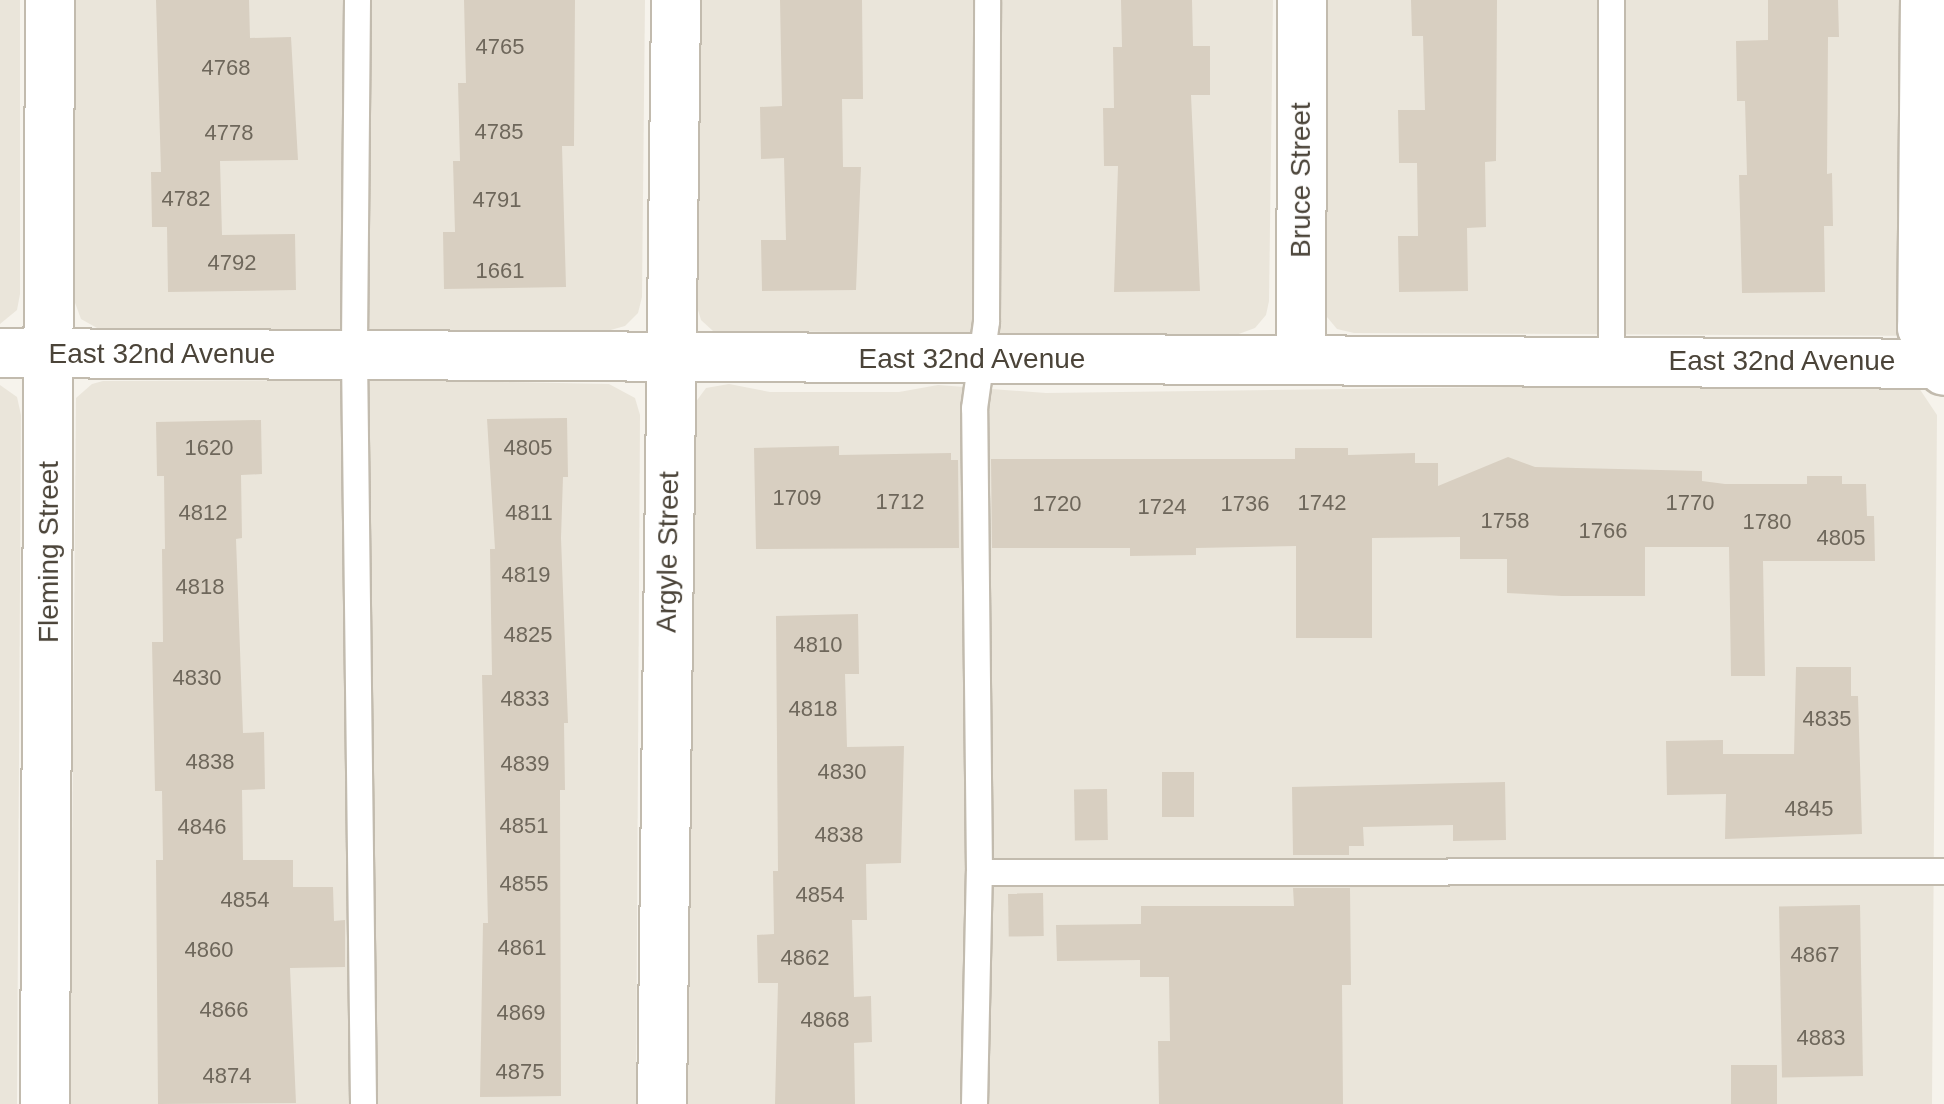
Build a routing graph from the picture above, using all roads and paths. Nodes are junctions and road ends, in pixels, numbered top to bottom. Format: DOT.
graph roads {
  1 [pos="50,0"];
  2 [pos="357,0"];
  3 [pos="676,0"];
  4 [pos="987,0"];
  5 [pos="1302,0"];
  6 [pos="1611,0"];
  7 [pos="1924,0"];
  8 [pos="0,353"];
  9 [pos="51,353"];
  10 [pos="354,356"];
  11 [pos="670,358"];
  12 [pos="981,359"];
  13 [pos="1302,360"];
  14 [pos="1611,360"];
  15 [pos="1943,366"];
  16 [pos="1944,871"];
  17 [pos="979,872"];
  18 [pos="45,1104"];
  19 [pos="363,1104"];
  20 [pos="662,1104"];
  21 [pos="974,1104"];
  1 -- 9 [label="street, Fleming Street"];
  2 -- 10 [label="lane"];
  3 -- 11 [label="street, Argyle Street"];
  4 -- 12 [label="lane"];
  5 -- 13 [label="street, Bruce Street"];
  6 -- 14 [label="lane"];
  7 -- 15 [label="street"];
  8 -- 9 [label="street, East 32nd Avenue"];
  9 -- 10 [label="street, East 32nd Avenue"];
  9 -- 18 [label="street, Fleming Street"];
  10 -- 11 [label="street, East 32nd Avenue"];
  10 -- 19 [label="lane"];
  11 -- 12 [label="street, East 32nd Avenue"];
  11 -- 20 [label="street, Argyle Street"];
  12 -- 13 [label="street, East 32nd Avenue"];
  12 -- 17 [label="lane"];
  13 -- 14 [label="street, East 32nd Avenue"];
  14 -- 15 [label="street, East 32nd Avenue"];
  16 -- 17 [label="lane"];
  17 -- 21 [label="lane"];
}
